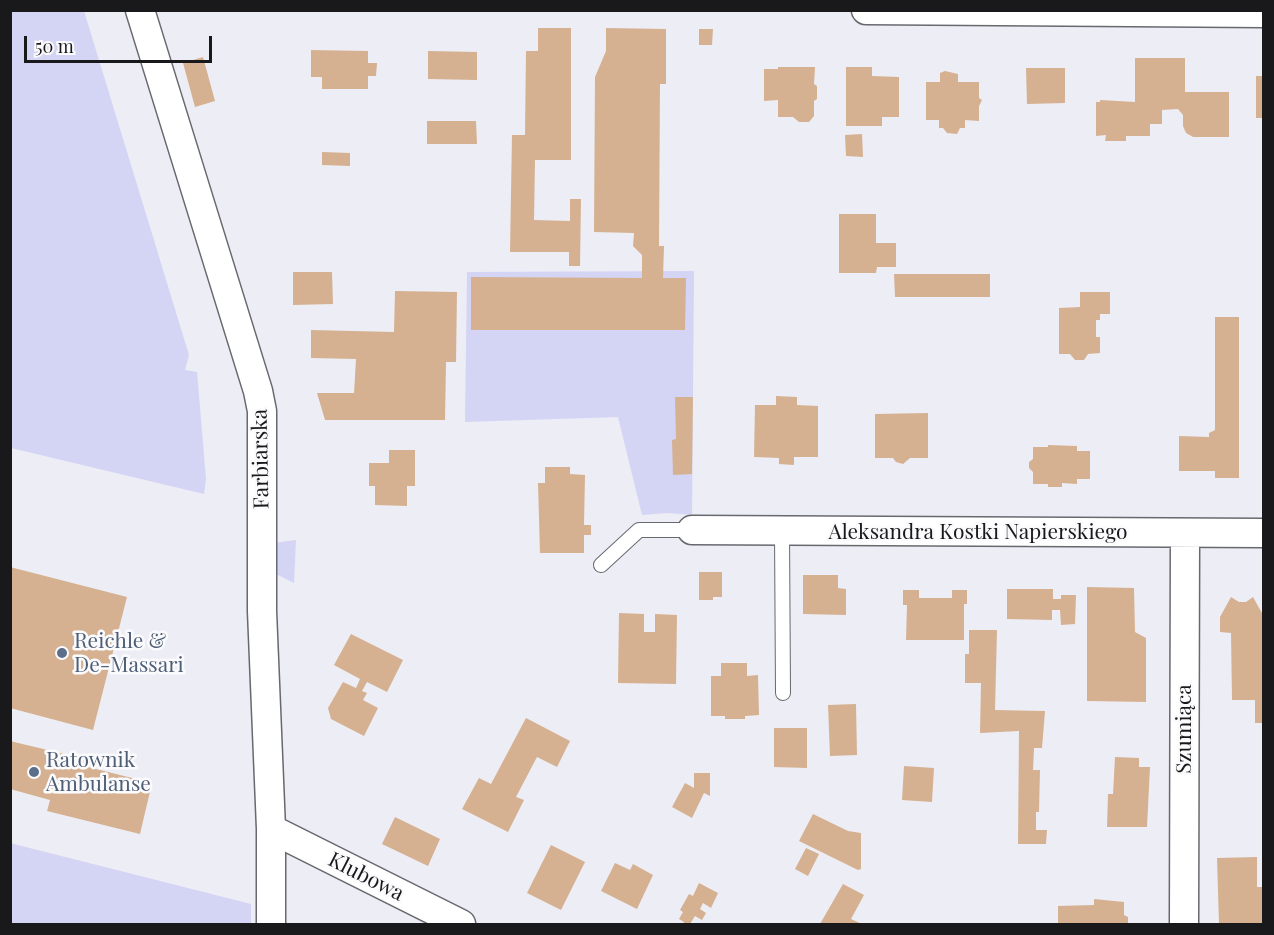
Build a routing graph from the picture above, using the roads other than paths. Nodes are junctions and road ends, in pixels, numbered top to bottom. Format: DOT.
graph roads {
  1 [pos="140,10"];
  2 [pos="866,10"];
  3 [pos="1263,13"];
  4 [pos="692,530"];
  5 [pos="782,531"];
  6 [pos="1263,533"];
  7 [pos="1185,534"];
  8 [pos="601,565"];
  9 [pos="783,693"];
  10 [pos="271,829"];
  11 [pos="271,924"];
  12 [pos="460,924"];
  13 [pos="1184,924"];
  1 -- 10 [label="street, Farbiarska"];
  2 -- 3 [label="street"];
  4 -- 5 [label="street, Aleksandra Kostki Napierskiego"];
  4 -- 8 [label="lane"];
  5 -- 7 [label="street, Aleksandra Kostki Napierskiego"];
  5 -- 9 [label="lane"];
  6 -- 7 [label="street, Aleksandra Kostki Napierskiego"];
  7 -- 13 [label="street, Szumiąca"];
  10 -- 11 [label="street, Farbiarska"];
  10 -- 12 [label="street, Klubowa"];
}
